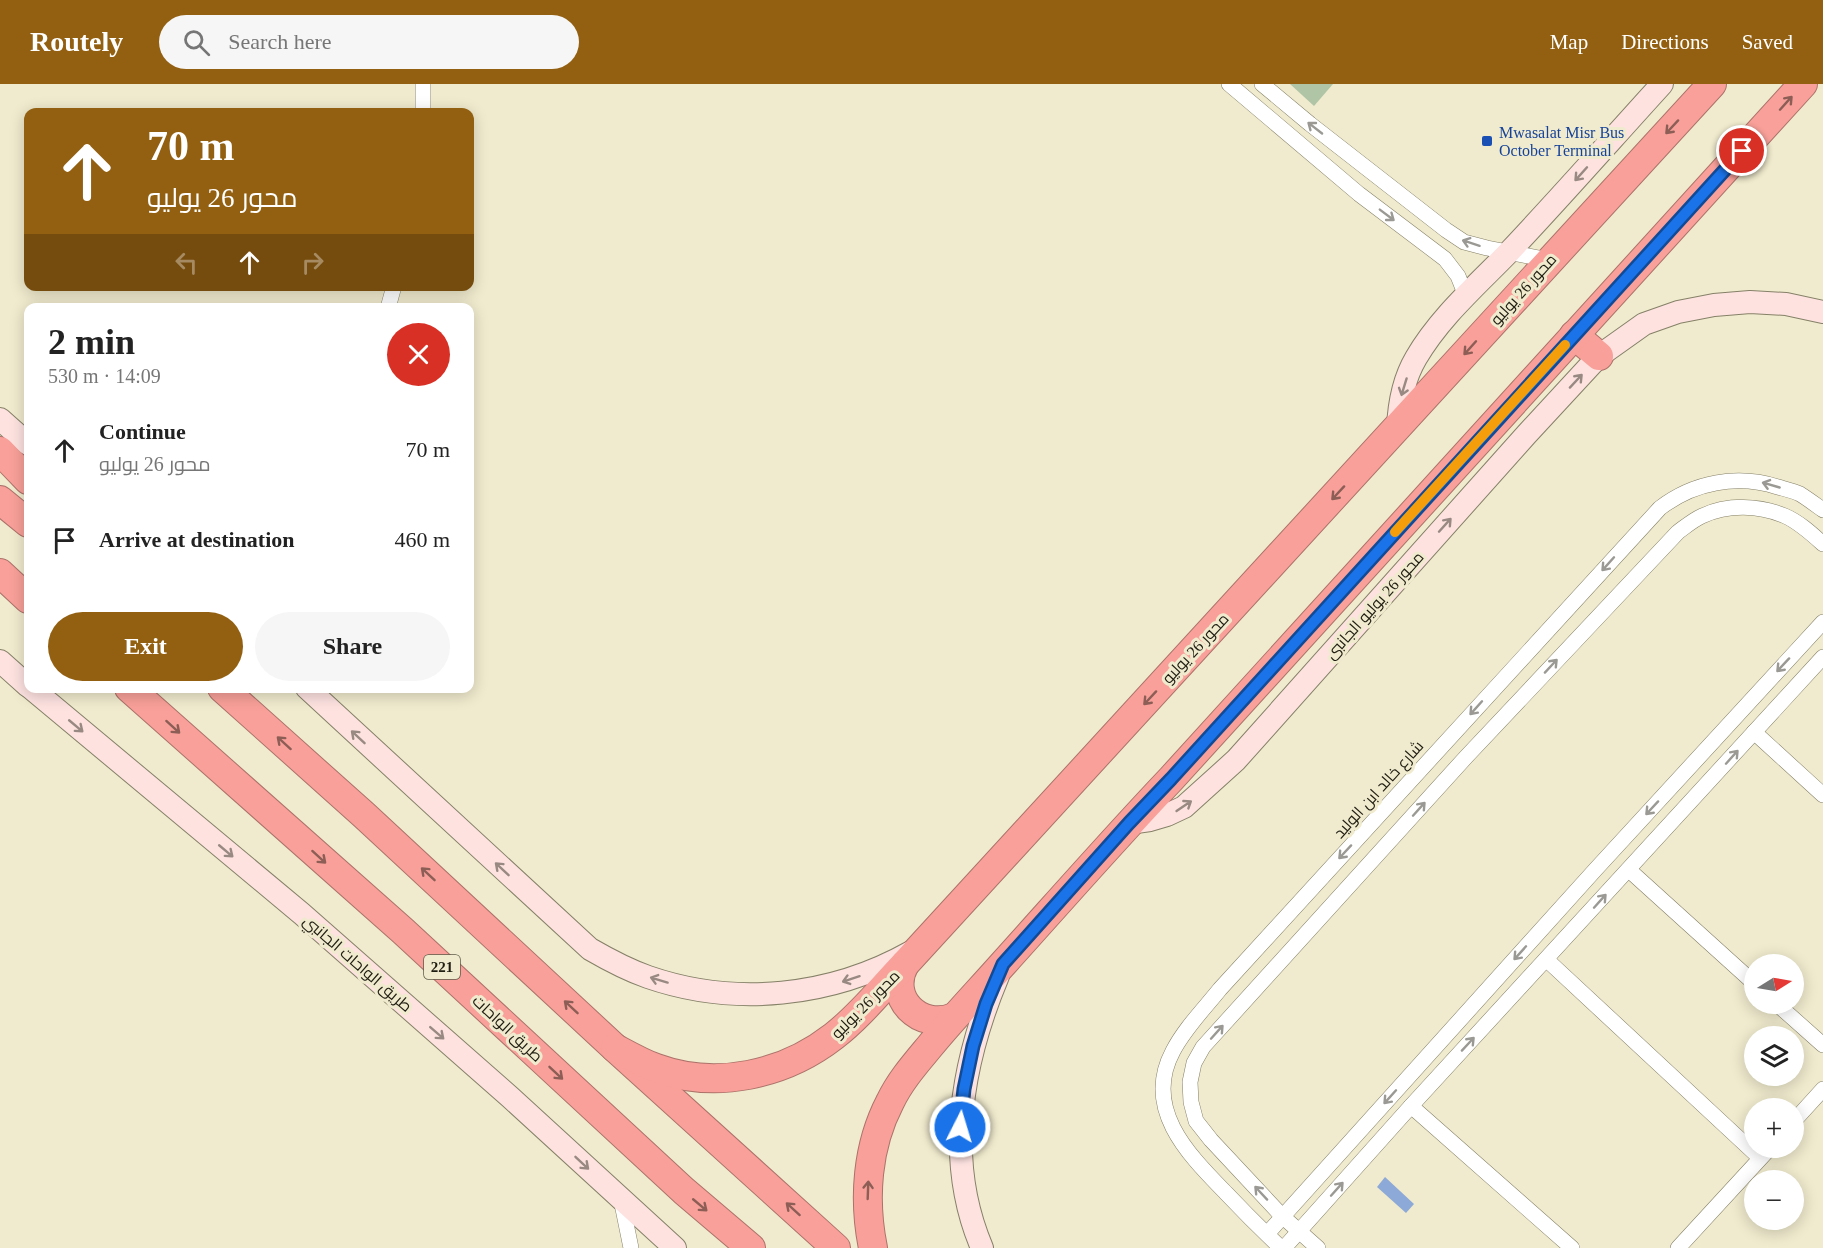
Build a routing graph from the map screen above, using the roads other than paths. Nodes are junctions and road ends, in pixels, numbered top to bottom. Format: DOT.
graph roads {
  1 [pos="423,84"];
  2 [pos="1229,84"];
  3 [pos="1262,84"];
  4 [pos="1662,84"];
  5 [pos="1712,84"];
  6 [pos="1803,84"];
  7 [pos="423,108"];
  8 [pos="1377,177"];
  9 [pos="1359,194"];
  10 [pos="1508,252"];
  11 [pos="1549,260"];
  12 [pos="1466,296"];
  13 [pos="1823,312"];
  14 [pos="1574,335"];
  15 [pos="1599,356"];
  16 [pos="0,419"];
  17 [pos="1398,428"];
  18 [pos="24,440"];
  19 [pos="0,451"];
  20 [pos="24,476"];
  21 [pos="0,500"];
  22 [pos="1823,510"];
  23 [pos="24,520"];
  24 [pos="1635,534"];
  25 [pos="1823,544"];
  26 [pos="1656,554"];
  27 [pos="0,573"];
  28 [pos="24,595"];
  29 [pos="1823,622"];
  30 [pos="1823,657"];
  31 [pos="0,661"];
  32 [pos="24,683"];
  33 [pos="36,693"];
  34 [pos="135,693"];
  35 [pos="228,693"];
  36 [pos="312,693"];
  37 [pos="1754,732"];
  38 [pos="1435,753"];
  39 [pos="1454,770"];
  40 [pos="1823,795"];
  41 [pos="1129,823"];
  42 [pos="1629,870"];
  43 [pos="914,955"];
  44 [pos="1546,960"];
  45 [pos="1003,964"];
  46 [pos="1744,974"];
  47 [pos="1788,1014"];
  48 [pos="954,1017"];
  49 [pos="1823,1045"];
  50 [pos="615,1048"];
  51 [pos="1823,1089"];
  52 [pos="1410,1106"];
  53 [pos="1804,1110"];
  54 [pos="1744,1134"];
  55 [pos="1760,1158"];
  56 [pos="621,1199"];
  57 [pos="1282,1216"];
  58 [pos="1299,1232"];
  59 [pos="1267,1234"];
  60 [pos="631,1248"];
  61 [pos="675,1248"];
  62 [pos="751,1248"];
  63 [pos="836,1248"];
  64 [pos="873,1248"];
  65 [pos="982,1248"];
  66 [pos="1283,1248"];
  67 [pos="1318,1248"];
  68 [pos="1572,1248"];
  69 [pos="1678,1248"];
  1 -- 7 [label="street"];
  2 -- 9 [label="street"];
  8 -- 3 [label="street, one-way"];
  4 -- 10 [label="street, one-way"];
  5 -- 11 [label="highway, محور 26 يوليو, one-way"];
  14 -- 6 [label="highway, one-way"];
  8 -- 9 [label="street"];
  10 -- 8 [label="street, one-way"];
  9 -- 12 [label="street, one-way"];
  10 -- 11 [label="street"];
  10 -- 12 [label="street"];
  11 -- 17 [label="highway, محور 26 يوليو, one-way"];
  12 -- 17 [label="street, one-way"];
  13 -- 15 [label="street, محور 26 يوليو الجانبى"];
  14 -- 15 [label="highway"];
  14 -- 41 [label="highway"];
  41 -- 15 [label="street, محور 26 يوليو الجانبى, one-way"];
  16 -- 18 [label="street"];
  17 -- 43 [label="highway, محور 26 يوليو, one-way"];
  19 -- 20 [label="highway"];
  21 -- 23 [label="highway"];
  22 -- 24 [label="street, شارع خالد ابن الوليد, one-way"];
  24 -- 26 [label="street"];
  24 -- 38 [label="street, شارع خالد ابن الوليد, one-way"];
  25 -- 26 [label="street"];
  39 -- 26 [label="street, one-way"];
  27 -- 28 [label="highway"];
  29 -- 57 [label="street, one-way"];
  30 -- 37 [label="street"];
  31 -- 32 [label="street, طريق الواحات الجانبي"];
  33 -- 56 [label="street, طريق الواحات الجانبي, one-way"];
  34 -- 62 [label="highway, طريق الواحات / 221, one-way"];
  50 -- 35 [label="highway, one-way"];
  43 -- 36 [label="street, one-way"];
  37 -- 40 [label="street"];
  42 -- 37 [label="street, one-way"];
  38 -- 39 [label="street"];
  38 -- 59 [label="street, شارع خالد ابن الوليد, one-way"];
  57 -- 39 [label="street, one-way"];
  41 -- 45 [label="highway"];
  44 -- 42 [label="street, one-way"];
  42 -- 46 [label="street"];
  43 -- 48 [label="highway"];
  43 -- 50 [label="highway, محور 26 يوليو"];
  52 -- 44 [label="street, one-way"];
  44 -- 54 [label="street"];
  45 -- 48 [label="highway"];
  45 -- 65 [label="street"];
  47 -- 49 [label="street"];
  64 -- 48 [label="highway, one-way"];
  63 -- 50 [label="highway, one-way"];
  51 -- 53 [label="street"];
  58 -- 52 [label="street, one-way"];
  52 -- 68 [label="street"];
  55 -- 69 [label="street"];
  56 -- 60 [label="street"];
  56 -- 61 [label="street, طريق الواحات الجانبي"];
  57 -- 58 [label="street"];
  57 -- 59 [label="street"];
  58 -- 66 [label="street"];
  58 -- 67 [label="street"];
  59 -- 66 [label="street, شارع خالد ابن الوليد"];
}
